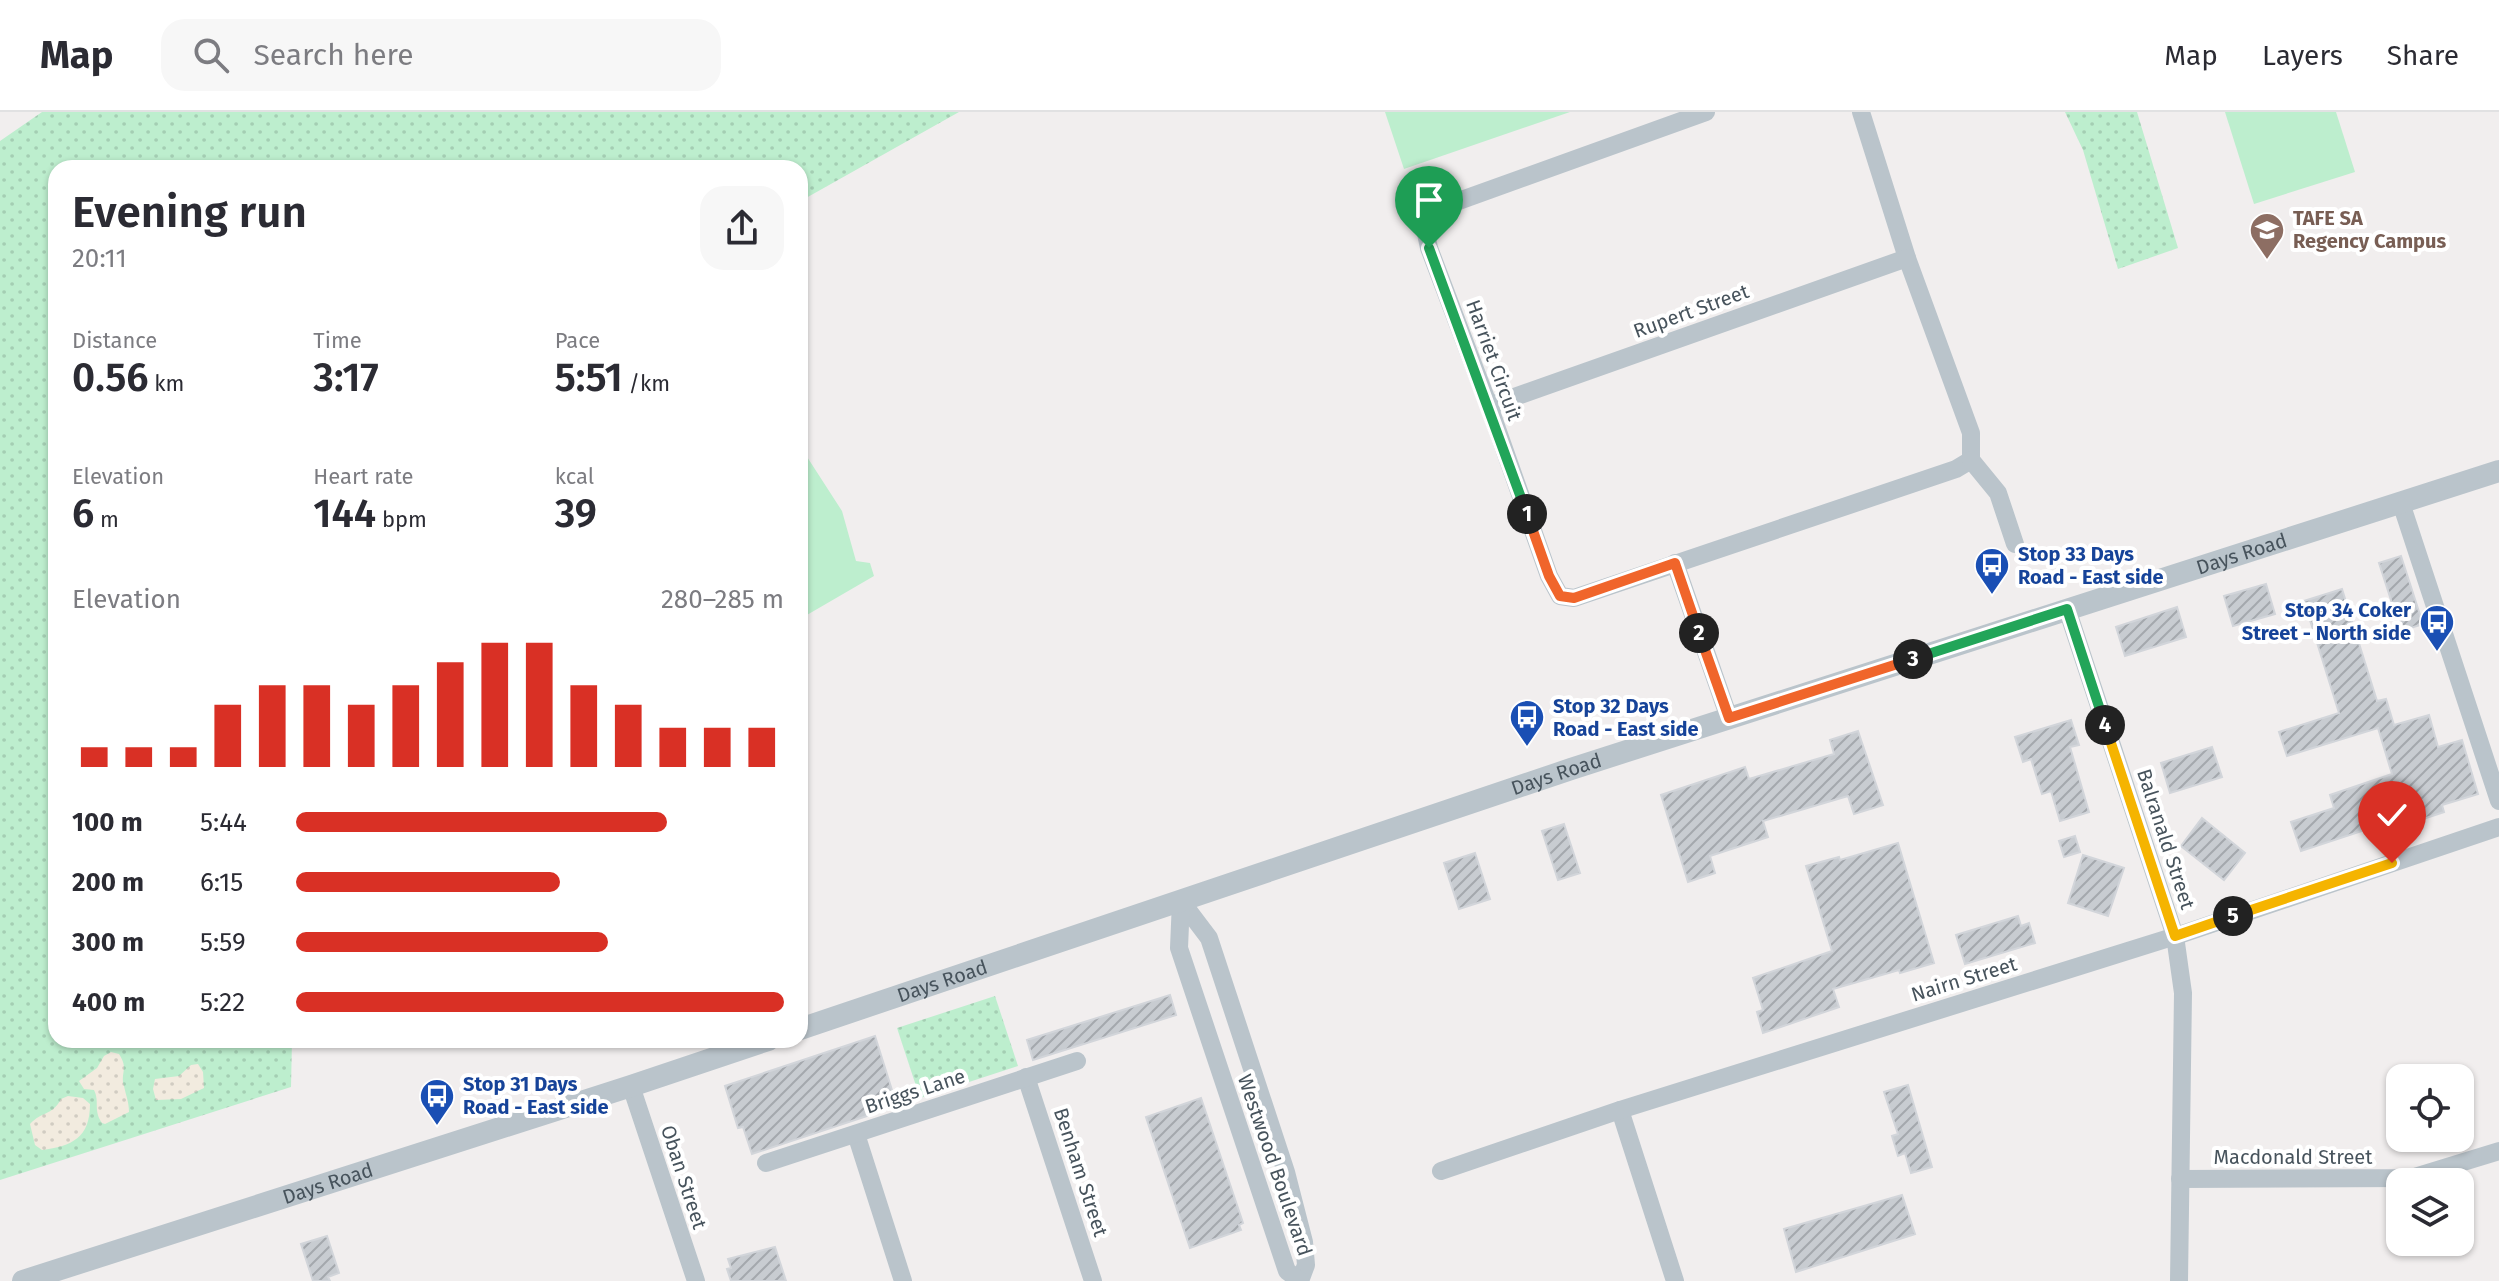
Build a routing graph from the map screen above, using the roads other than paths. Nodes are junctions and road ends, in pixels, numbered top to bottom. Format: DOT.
graph roads {
  1 [pos="1706,112"];
  2 [pos="1861,112"];
  3 [pos="1907,258"];
  4 [pos="1489,406"];
  5 [pos="1971,460"];
  6 [pos="2499,471"];
  7 [pos="2401,503"];
  8 [pos="2015,544"];
  9 [pos="1675,563"];
  10 [pos="2067,609"];
  11 [pos="1729,718"];
  12 [pos="2499,801"];
  13 [pos="2499,827"];
  14 [pos="1181,901"];
  15 [pos="2175,936"];
  16 [pos="1226,992"];
  17 [pos="1196,999"];
  18 [pos="808,1026"];
  19 [pos="744,1048"];
  20 [pos="1077,1061"];
  21 [pos="1026,1077"];
  22 [pos="631,1086"];
  23 [pos="1620,1110"];
  24 [pos="856,1134"];
  25 [pos="2499,1151"];
  26 [pos="766,1163"];
  27 [pos="1441,1171"];
  28 [pos="2180,1179"];
  29 [pos="23,1281"];
  30 [pos="696,1281"];
  31 [pos="903,1281"];
  32 [pos="1093,1281"];
  33 [pos="1300,1281"];
  34 [pos="1675,1281"];
  35 [pos="2179,1281"];
  1 -- 4 [label="street, Harriet Circuit"];
  2 -- 3 [label="street"];
  3 -- 4 [label="street, Rupert Street"];
  3 -- 5 [label="street"];
  4 -- 9 [label="street, Harriet Circuit"];
  5 -- 8 [label="street"];
  5 -- 9 [label="street, Harriet Circuit"];
  6 -- 7 [label="street, Days Road"];
  7 -- 10 [label="street, Days Road"];
  7 -- 12 [label="street"];
  9 -- 11 [label="street"];
  10 -- 11 [label="street, Days Road"];
  10 -- 15 [label="street, Balranald Street"];
  11 -- 14 [label="street, Days Road"];
  13 -- 15 [label="street, Nairn Street"];
  14 -- 16 [label="street, Westwood Boulevard"];
  14 -- 17 [label="street, Westwood Boulevard"];
  14 -- 18 [label="street, Days Road"];
  15 -- 23 [label="street, Nairn Street"];
  15 -- 28 [label="street, Balranald Street"];
  16 -- 17 [label="street"];
  16 -- 33 [label="street, Westwood Boulevard"];
  17 -- 33 [label="street, Westwood Boulevard"];
  19 -- 22 [label="street, Days Road"];
  20 -- 21 [label="street, Briggs Lane"];
  21 -- 24 [label="street, Briggs Lane"];
  21 -- 32 [label="street, Benham Street"];
  22 -- 29 [label="street, Days Road"];
  22 -- 30 [label="street, Oban Street"];
  23 -- 27 [label="street, Nairn Street"];
  23 -- 34 [label="street"];
  24 -- 26 [label="street, Briggs Lane"];
  24 -- 31 [label="street"];
  25 -- 28 [label="street, Macdonald Street"];
  28 -- 35 [label="street, Balranald Street"];
}
